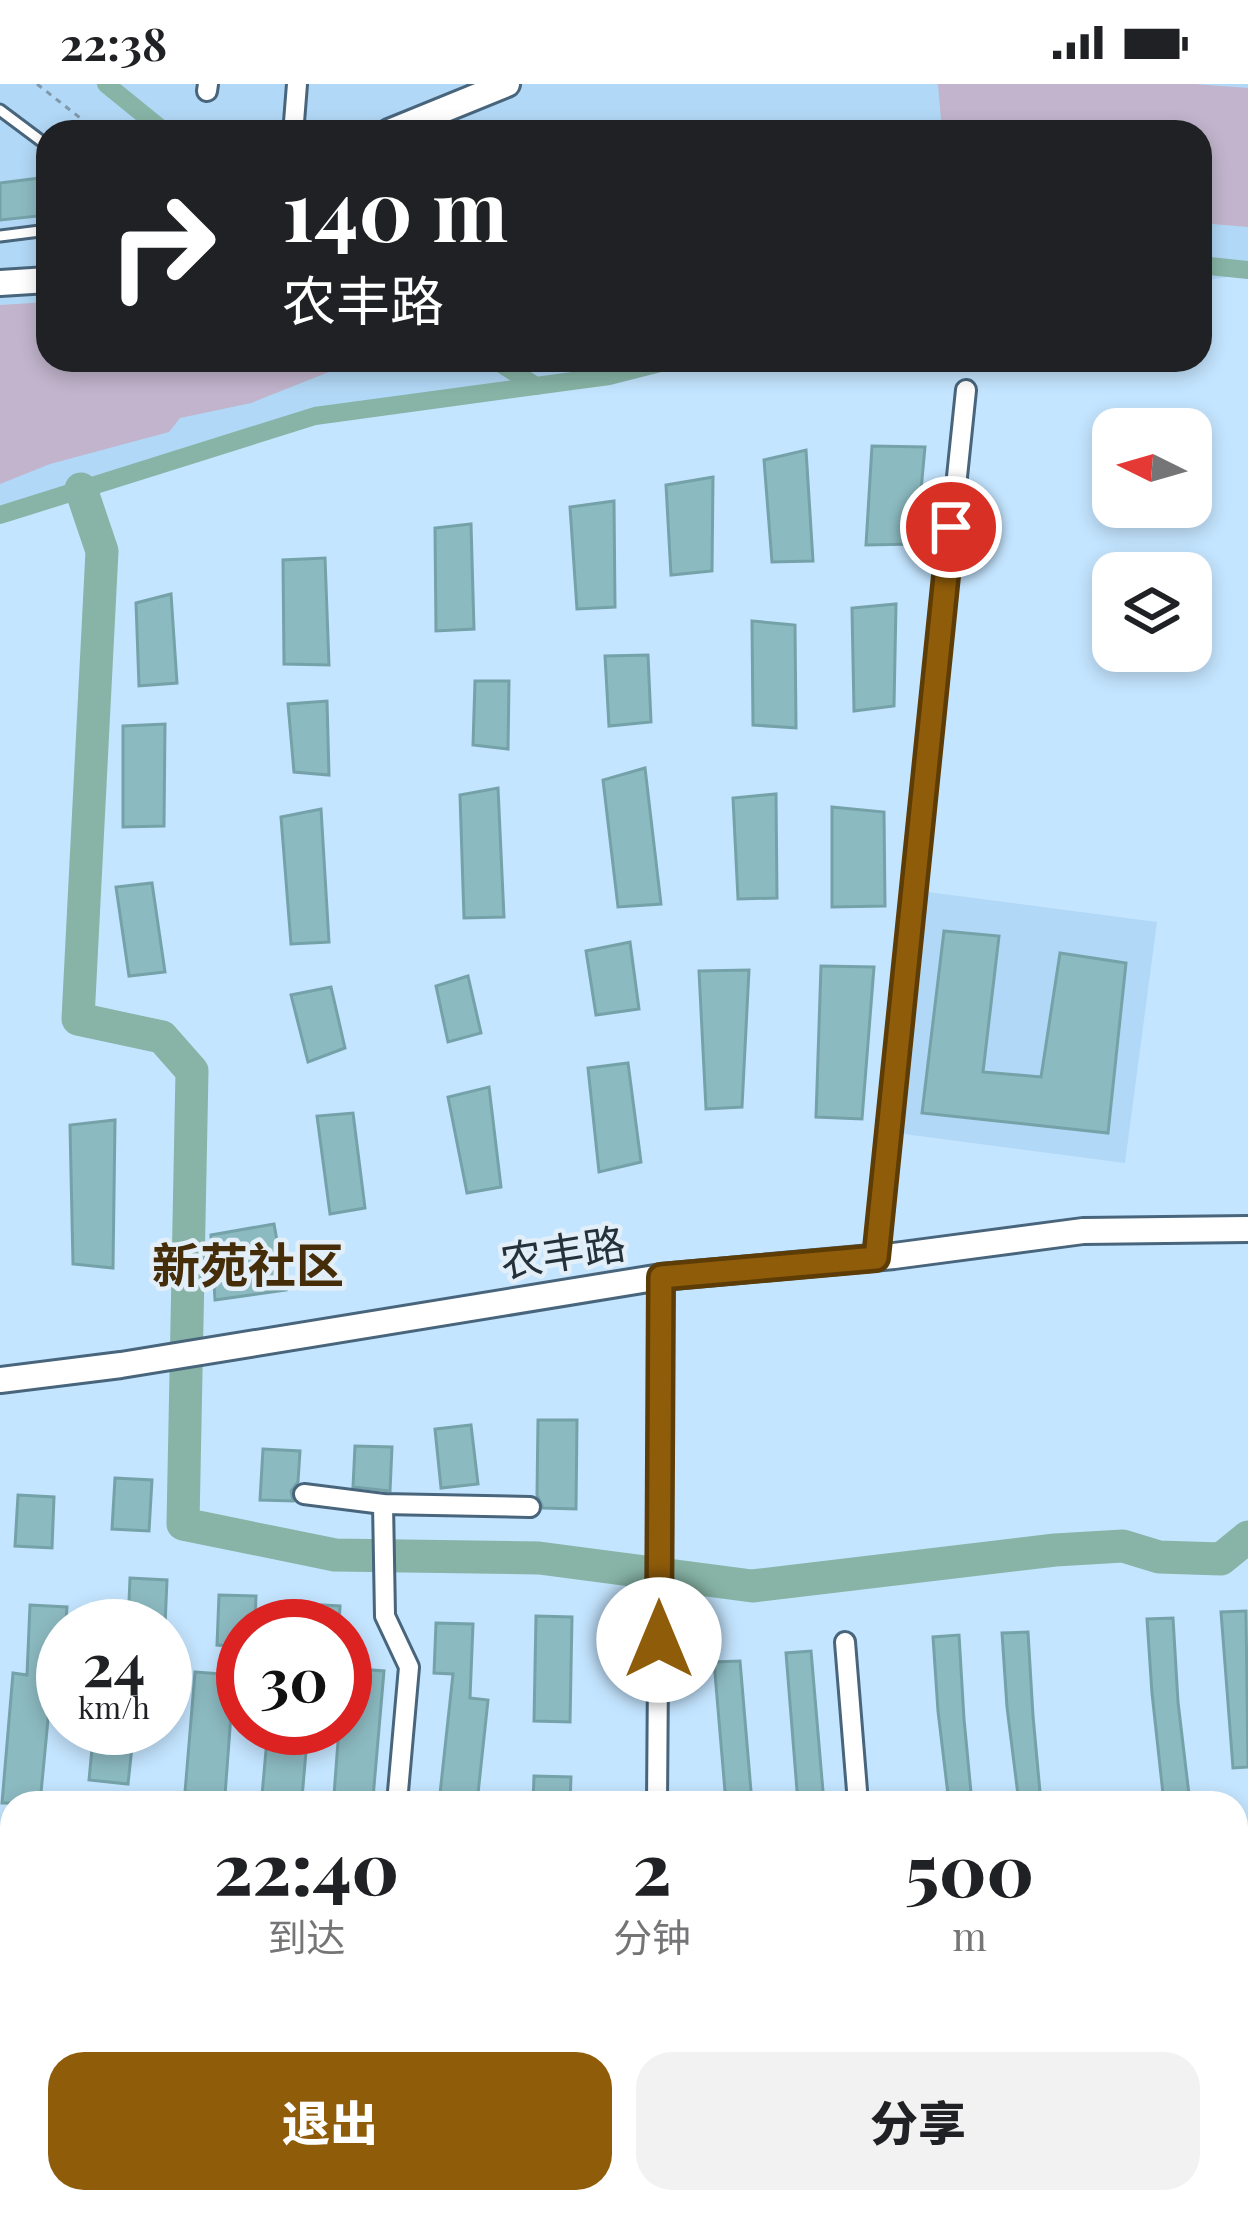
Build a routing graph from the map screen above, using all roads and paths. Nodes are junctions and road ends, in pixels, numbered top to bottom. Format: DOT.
graph roads {
  1 [pos="38,84"];
  2 [pos="297,84"];
  3 [pos="507,84"];
  4 [pos="0,110"];
  5 [pos="83,120"];
  6 [pos="294,120"];
  7 [pos="418,120"];
  8 [pos="36,137"];
  9 [pos="36,232"];
  10 [pos="0,236"];
  11 [pos="36,281"];
  12 [pos="0,283"];
  13 [pos="966,390"];
  14 [pos="1248,1228"];
  15 [pos="876,1258"];
  16 [pos="661,1277"];
  17 [pos="0,1380"];
  18 [pos="304,1494"];
  19 [pos="382,1504"];
  20 [pos="530,1507"];
  21 [pos="844,1642"];
  22 [pos="398,1791"];
  23 [pos="657,1791"];
  24 [pos="856,1791"];
  1 -- 5 [label="path"];
  2 -- 6 [label="street"];
  3 -- 7 [label="main road"];
  4 -- 8 [label="lane"];
  9 -- 10 [label="lane"];
  11 -- 12 [label="main road"];
  13 -- 15 [label="street"];
  14 -- 15 [label="main road, 农丰路"];
  15 -- 16 [label="main road, 农丰路"];
  16 -- 17 [label="main road, 农丰路"];
  16 -- 23 [label="street"];
  18 -- 19 [label="street"];
  19 -- 20 [label="street"];
  19 -- 22 [label="street"];
  21 -- 24 [label="street"];
}
